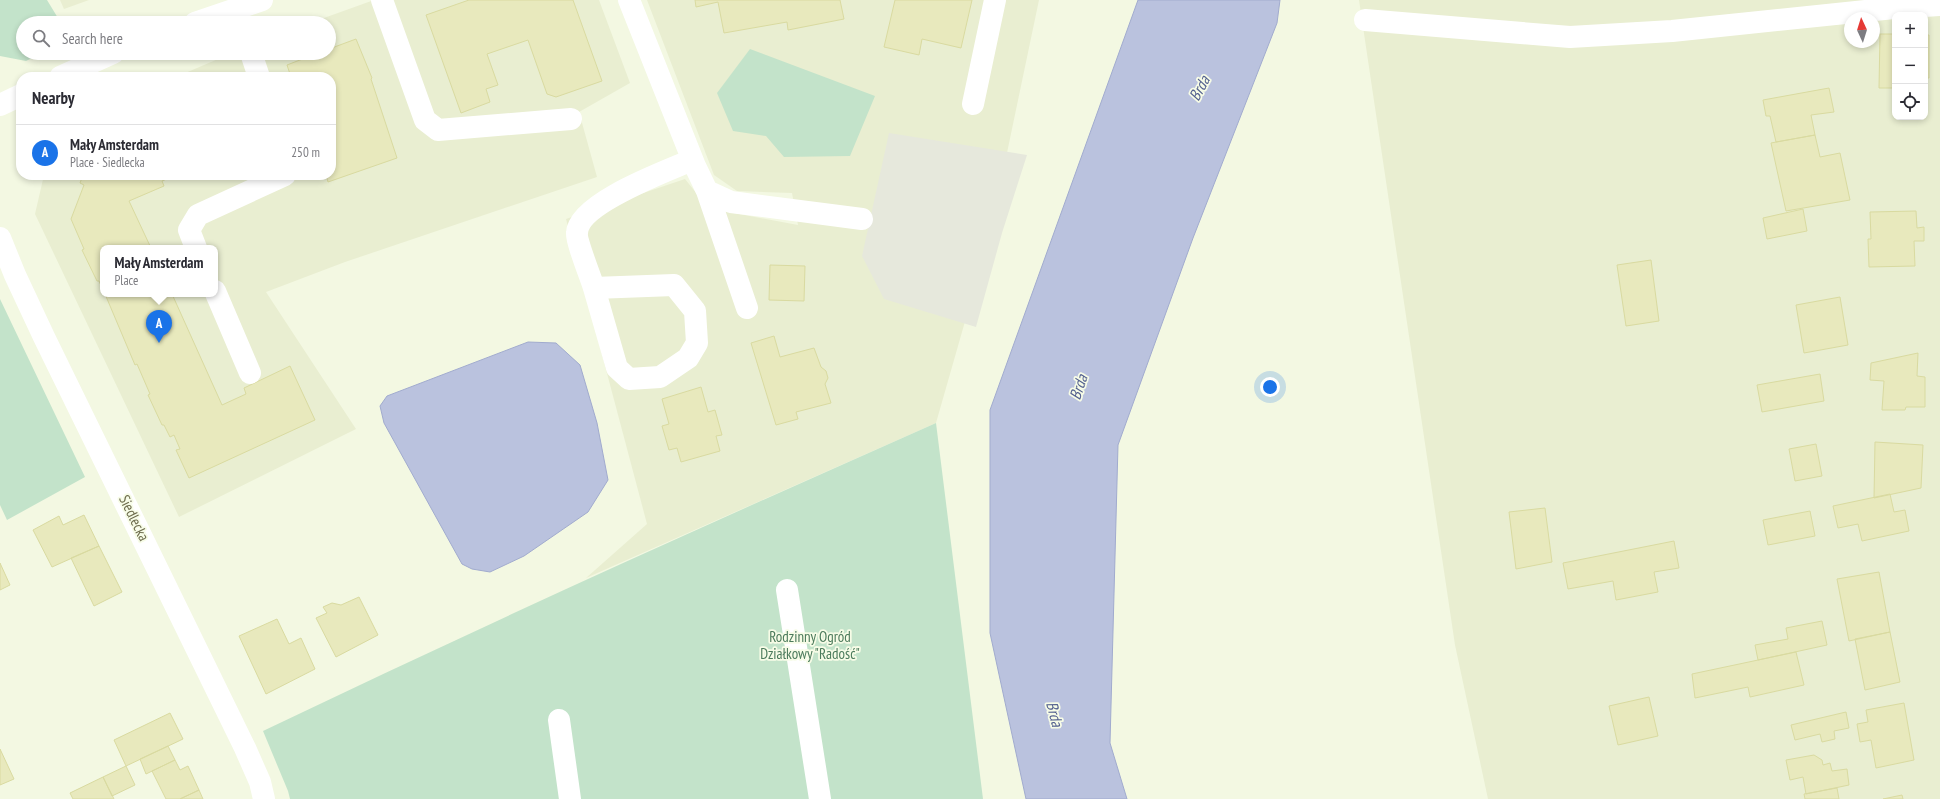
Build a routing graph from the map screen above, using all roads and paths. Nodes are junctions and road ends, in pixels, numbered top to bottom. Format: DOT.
graph roads {
  1 [pos="262,0"];
  2 [pos="382,0"];
  3 [pos="629,0"];
  4 [pos="995,0"];
  5 [pos="1940,5"];
  6 [pos="237,16"];
  7 [pos="1365,20"];
  8 [pos="98,60"];
  9 [pos="253,60"];
  10 [pos="71,72"];
  11 [pos="257,72"];
  12 [pos="16,97"];
  13 [pos="973,104"];
  14 [pos="0,105"];
  15 [pos="571,119"];
  16 [pos="692,160"];
  17 [pos="274,180"];
  18 [pos="707,191"];
  19 [pos="862,219"];
  20 [pos="0,238"];
  21 [pos="195,245"];
  22 [pos="594,288"];
  23 [pos="218,297"];
  24 [pos="747,308"];
  25 [pos="250,373"];
  26 [pos="787,590"];
  27 [pos="559,720"];
  28 [pos="264,799"];
  29 [pos="570,799"];
  30 [pos="820,799"];
  1 -- 6 [label="street"];
  2 -- 15 [label="street"];
  3 -- 16 [label="street"];
  4 -- 13 [label="street"];
  5 -- 7 [label="street"];
  8 -- 10 [label="street"];
  9 -- 11 [label="street"];
  12 -- 14 [label="street"];
  16 -- 18 [label="street"];
  16 -- 22 [label="street"];
  17 -- 21 [label="street"];
  18 -- 19 [label="street"];
  18 -- 24 [label="street"];
  20 -- 28 [label="street, Siedlecka"];
  22 -- 22 [label="street"];
  23 -- 25 [label="street"];
  26 -- 30 [label="street"];
  27 -- 29 [label="street"];
}
